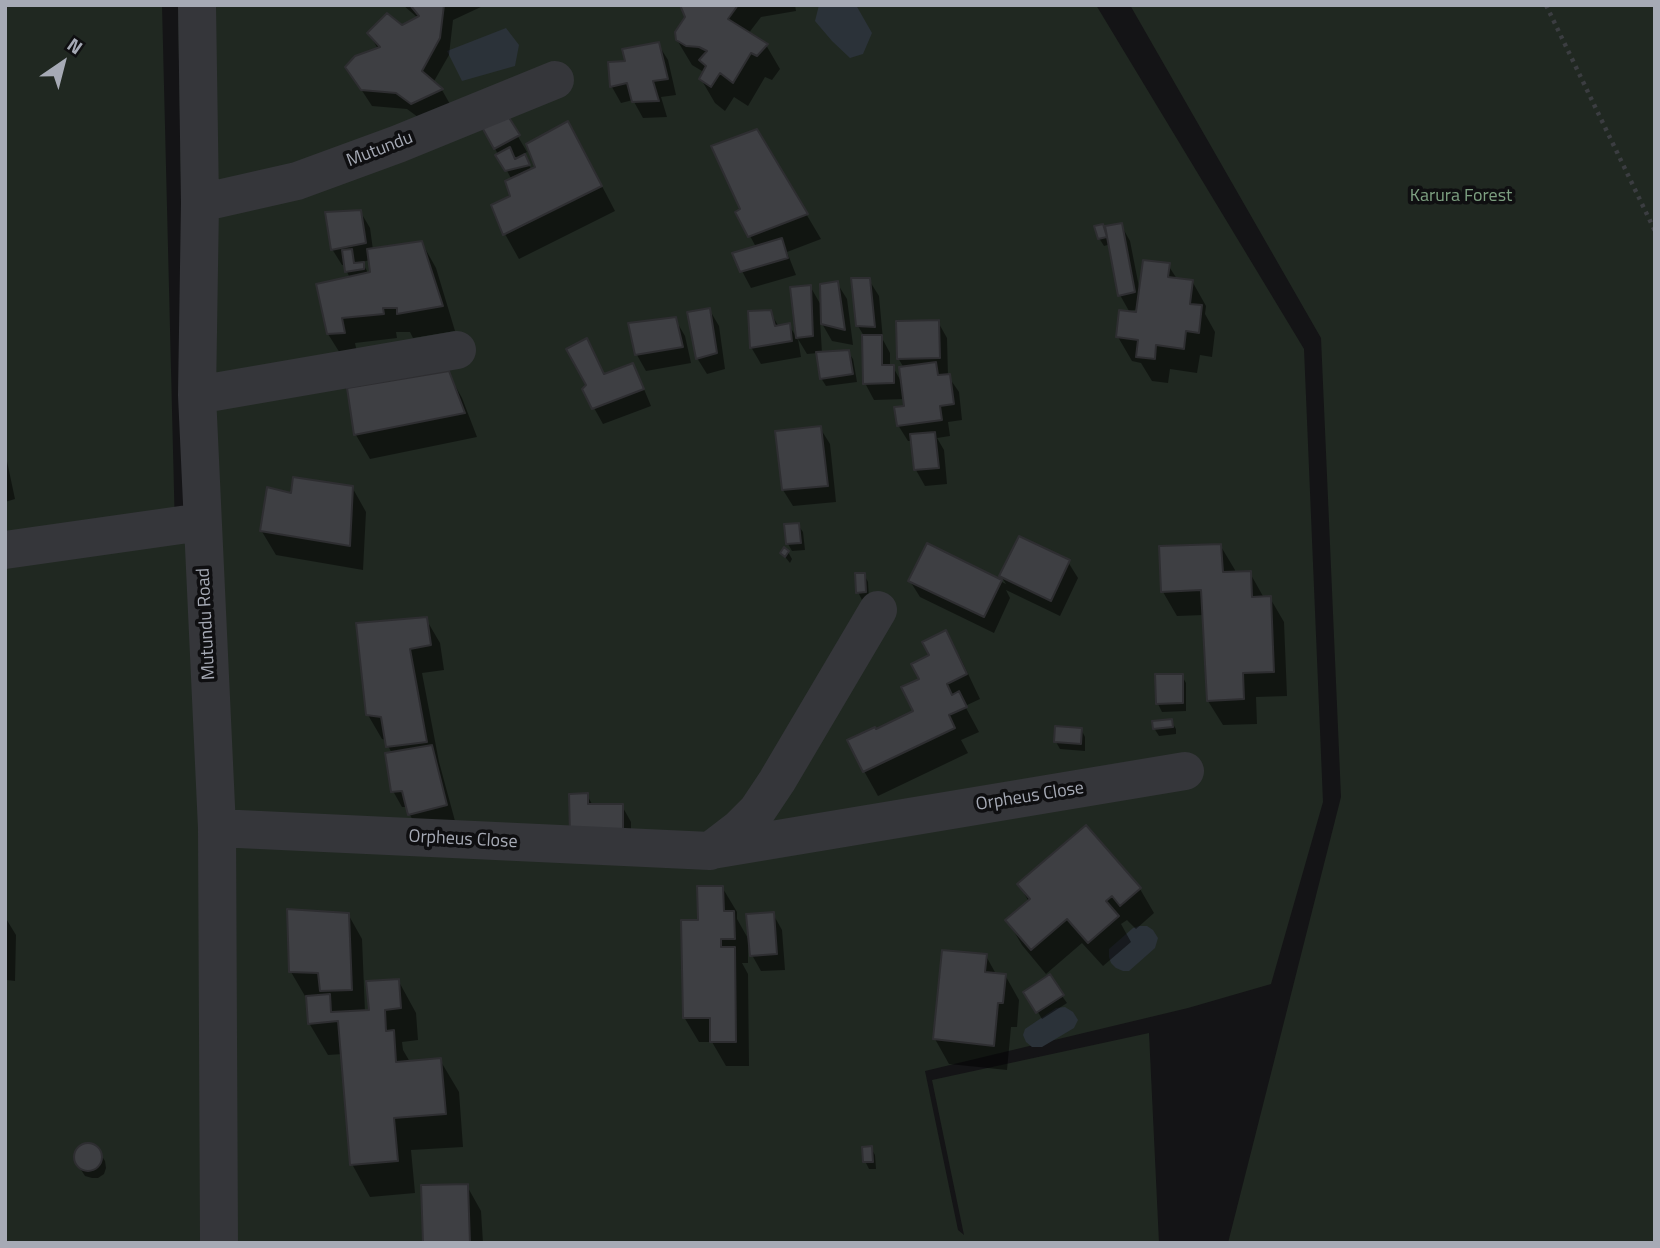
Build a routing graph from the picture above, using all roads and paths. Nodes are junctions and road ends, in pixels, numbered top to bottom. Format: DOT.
graph roads {
  1 [pos="197,5"];
  2 [pos="1546,5"];
  3 [pos="555,80"];
  4 [pos="200,203"];
  5 [pos="1655,231"];
  6 [pos="457,350"];
  7 [pos="197,395"];
  8 [pos="202,522"];
  9 [pos="5,550"];
  10 [pos="878,610"];
  11 [pos="1185,771"];
  12 [pos="216,828"];
  13 [pos="710,851"];
  14 [pos="219,1243"];
  1 -- 4 [label="street, Mutundu Road"];
  2 -- 5 [label="path"];
  3 -- 4 [label="street, Mutundu"];
  4 -- 7 [label="street, Mutundu Road"];
  6 -- 7 [label="street"];
  7 -- 8 [label="street, Mutundu Road"];
  8 -- 9 [label="street"];
  8 -- 12 [label="street, Mutundu Road"];
  10 -- 13 [label="street"];
  11 -- 13 [label="street, Orpheus Close"];
  12 -- 13 [label="street, Orpheus Close"];
  12 -- 14 [label="street, Mutundu Road"];
}
